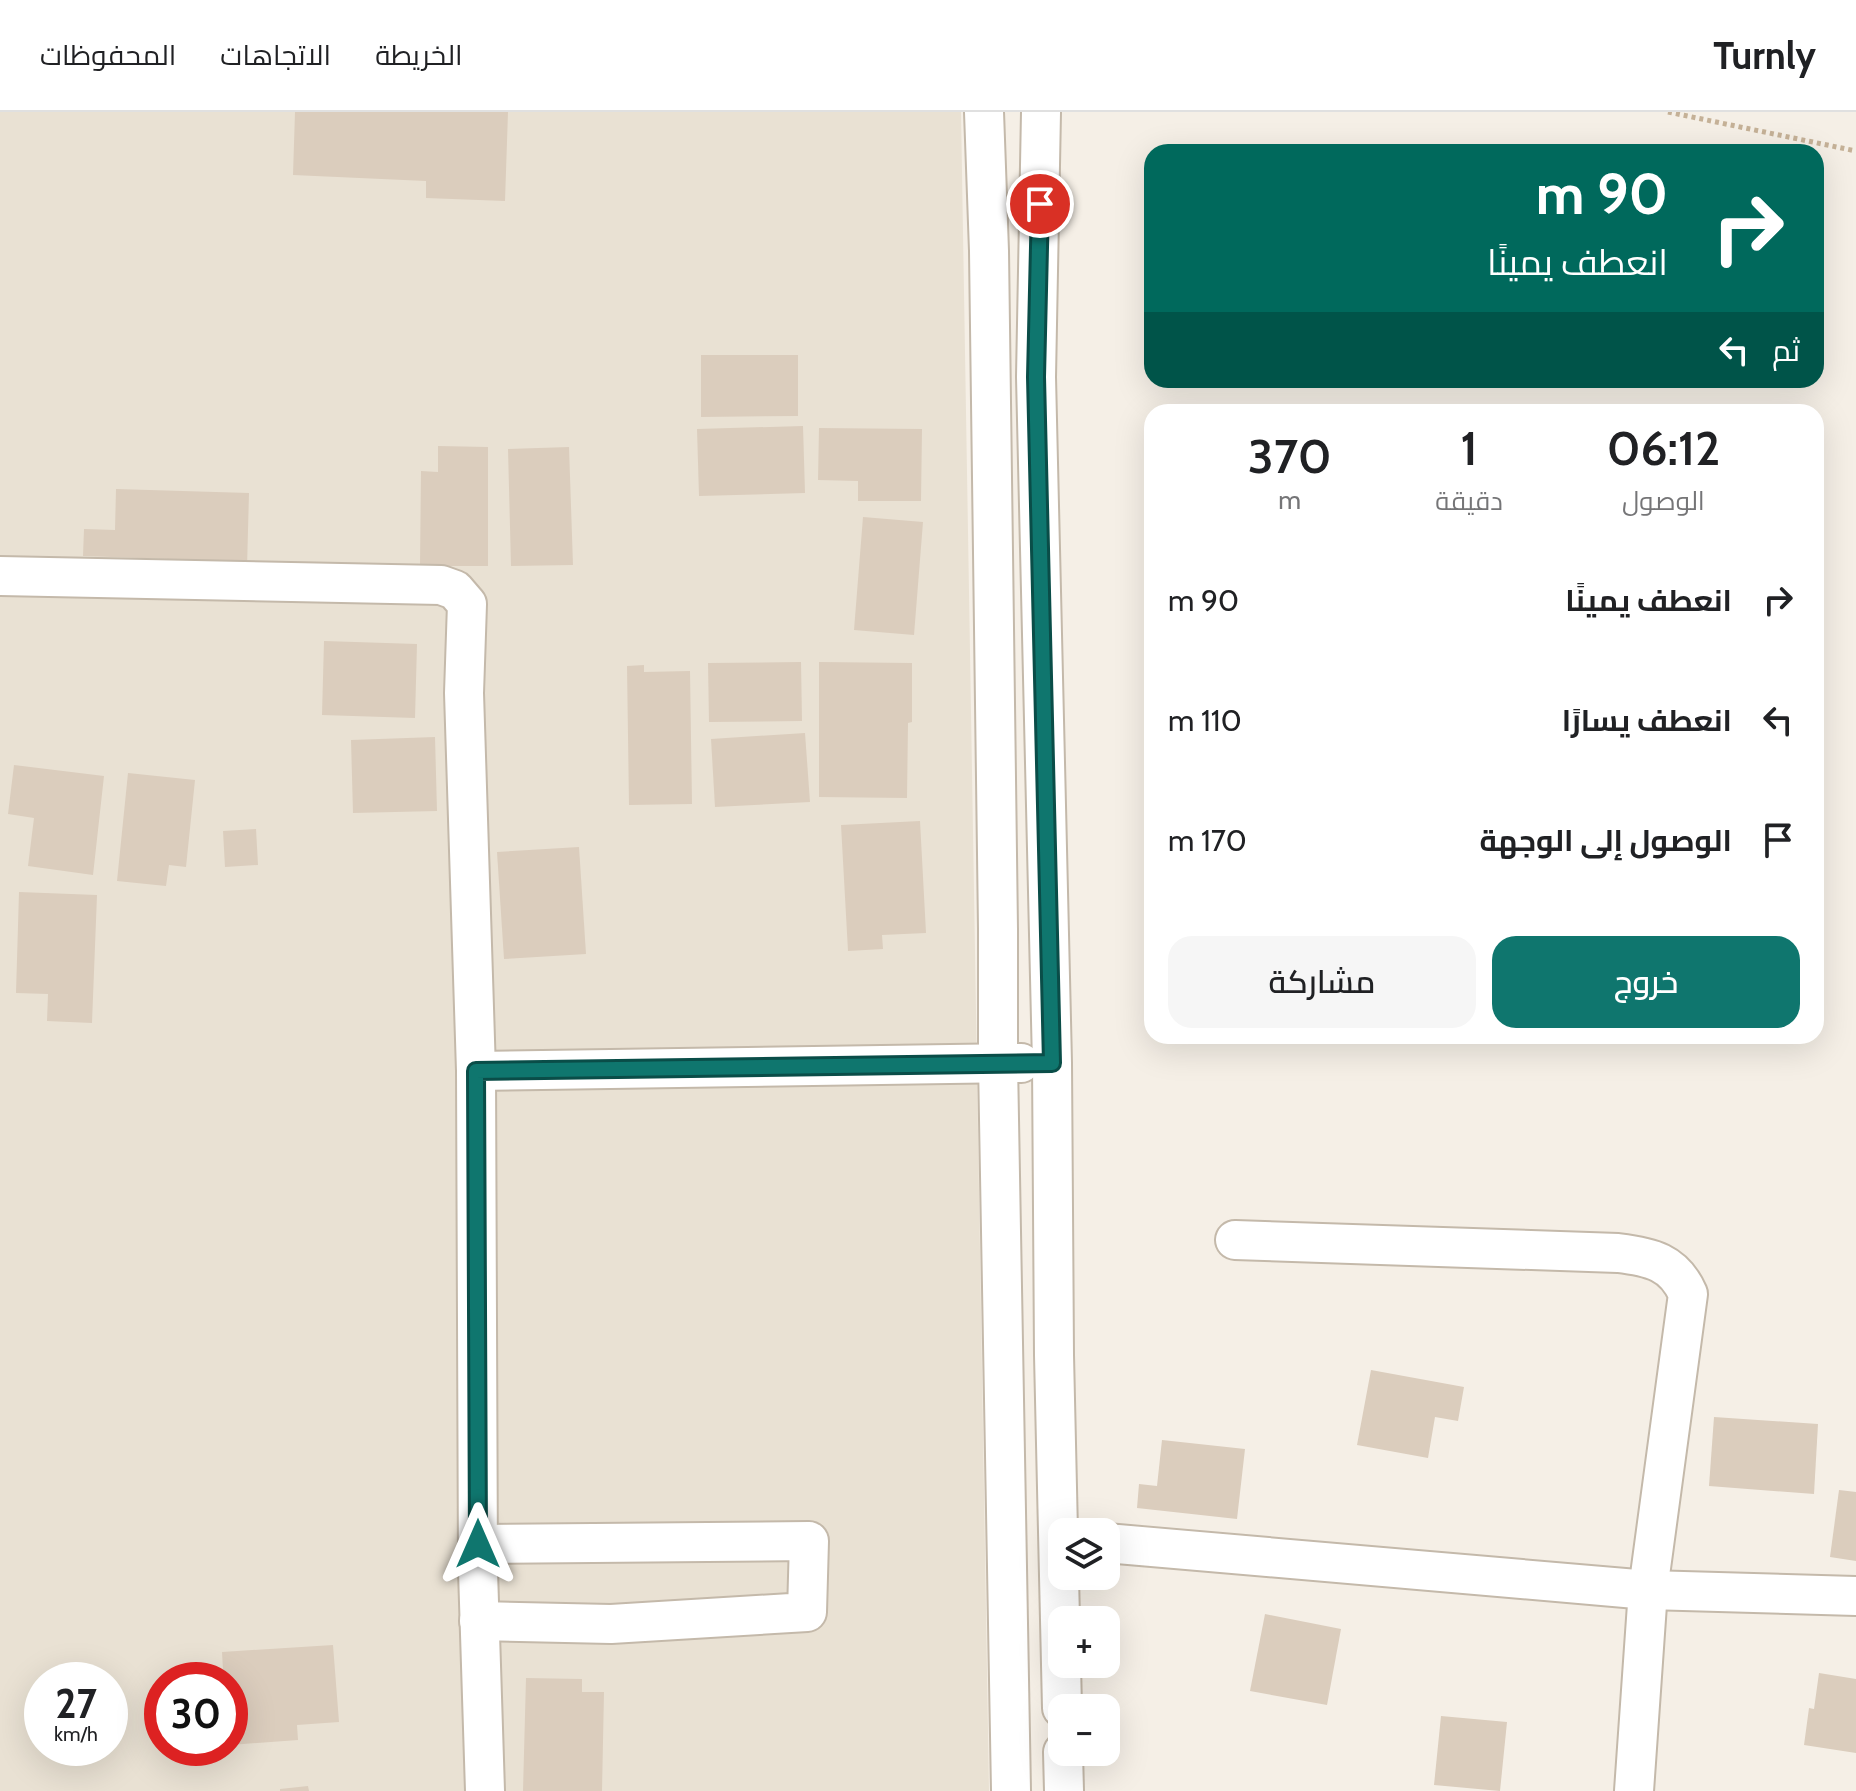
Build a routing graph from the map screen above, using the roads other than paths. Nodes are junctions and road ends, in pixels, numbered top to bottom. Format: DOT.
graph roads {
  1 [pos="984,112"];
  2 [pos="1041,112"];
  3 [pos="0,576"];
  4 [pos="998,1063"];
  5 [pos="1052,1063"];
  6 [pos="476,1071"];
  7 [pos="1235,1240"];
  8 [pos="1060,1518"];
  9 [pos="478,1544"];
  10 [pos="1120,1544"];
  11 [pos="1061,1590"];
  12 [pos="1648,1590"];
  13 [pos="1856,1596"];
  14 [pos="479,1621"];
  15 [pos="1062,1694"];
  16 [pos="1063,1766"];
  17 [pos="485,1791"];
  18 [pos="1011,1791"];
  19 [pos="1064,1791"];
  20 [pos="1634,1791"];
  1 -- 4 [label="street"];
  2 -- 5 [label="street"];
  3 -- 6 [label="street"];
  4 -- 5 [label="street"];
  4 -- 6 [label="street"];
  4 -- 18 [label="street"];
  5 -- 8 [label="street"];
  6 -- 9 [label="street"];
  7 -- 12 [label="street"];
  9 -- 14 [label="street"];
  9 -- 14 [label="street"];
  10 -- 12 [label="street"];
  11 -- 15 [label="street"];
  12 -- 13 [label="street"];
  12 -- 20 [label="street"];
  14 -- 17 [label="street"];
  16 -- 19 [label="street"];
}
